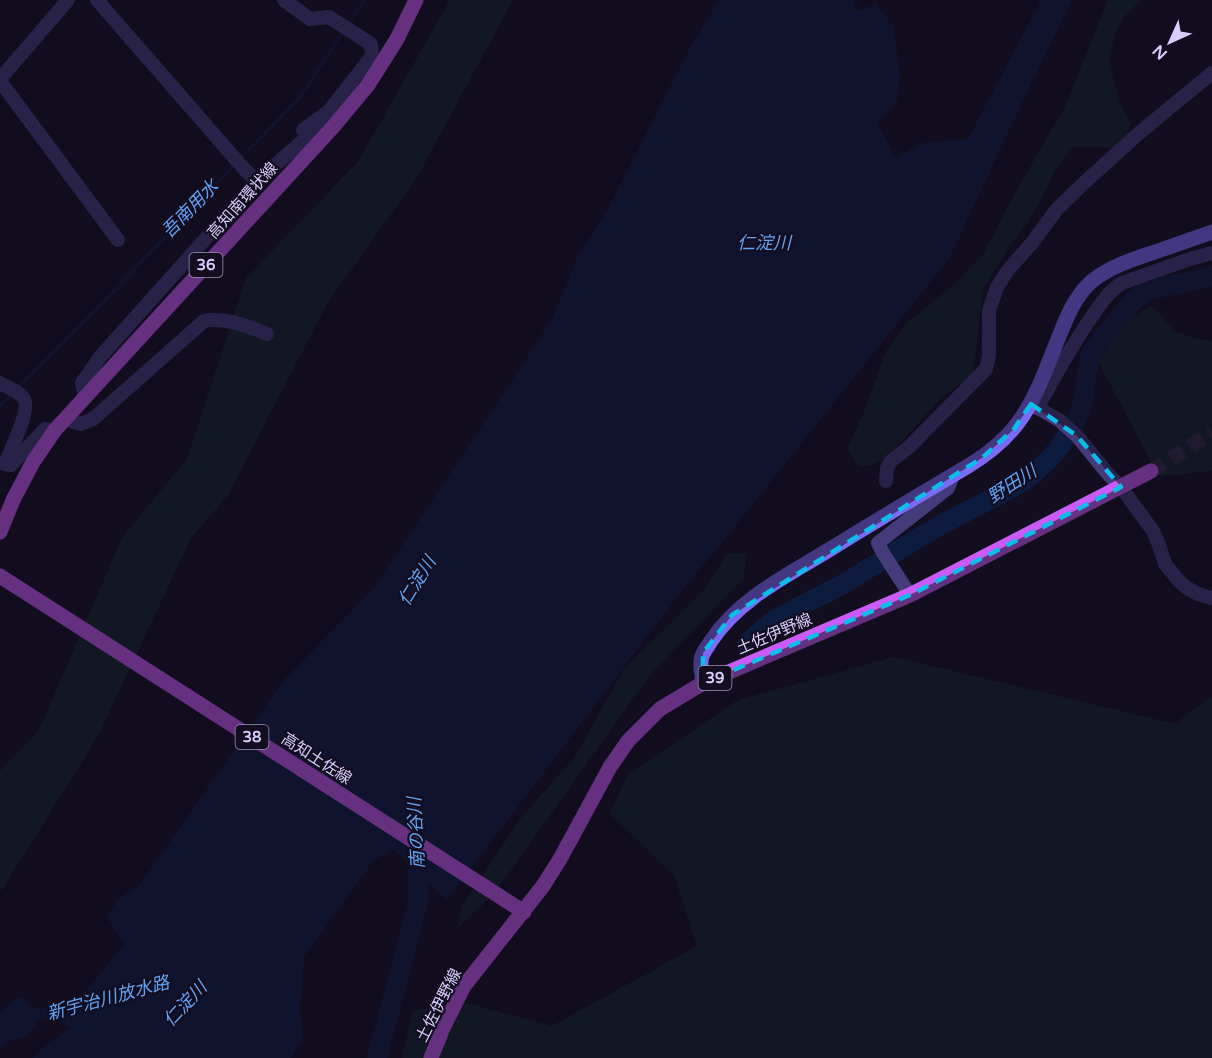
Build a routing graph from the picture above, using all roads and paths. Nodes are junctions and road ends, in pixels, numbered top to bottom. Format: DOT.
graph roads {
  1 [pos="68,0"];
  2 [pos="97,0"];
  3 [pos="285,0"];
  4 [pos="416,0"];
  5 [pos="1212,73"];
  6 [pos="0,80"];
  7 [pos="333,127"];
  8 [pos="276,165"];
  9 [pos="257,181"];
  10 [pos="1212,232"];
  11 [pos="118,240"];
  12 [pos="1212,254"];
  13 [pos="267,334"];
  14 [pos="0,382"];
  15 [pos="85,397"];
  16 [pos="1034,406"];
  17 [pos="60,424"];
  18 [pos="1150,471"];
  19 [pos="953,475"];
  20 [pos="886,481"];
  21 [pos="1121,487"];
  22 [pos="0,532"];
  23 [pos="0,576"];
  24 [pos="910,595"];
  25 [pos="1212,598"];
  26 [pos="703,683"];
  27 [pos="524,912"];
  28 [pos="431,1058"];
  1 -- 6 [label="street"];
  2 -- 9 [label="street"];
  3 -- 8 [label="street"];
  4 -- 7 [label="main road, 高知南環状線 / 36"];
  5 -- 20 [label="street"];
  6 -- 11 [label="street"];
  7 -- 8 [label="street"];
  7 -- 15 [label="main road, 高知南環状線 / 36"];
  8 -- 9 [label="street"];
  9 -- 15 [label="street"];
  10 -- 16 [label="street"];
  12 -- 16 [label="street"];
  13 -- 17 [label="street"];
  14 -- 17 [label="street"];
  15 -- 17 [label="main road, 高知南環状線 / 36"];
  16 -- 19 [label="street"];
  16 -- 21 [label="street"];
  17 -- 22 [label="main road, 高知南環状線 / 36"];
  18 -- 21 [label="main road, 土佐伊野線 / 39"];
  19 -- 24 [label="street"];
  19 -- 26 [label="street"];
  21 -- 24 [label="main road, 土佐伊野線 / 39"];
  21 -- 25 [label="street"];
  23 -- 27 [label="main road, 高知土佐線 / 38"];
  24 -- 26 [label="main road, 土佐伊野線 / 39"];
  26 -- 27 [label="main road, 土佐伊野線 / 39"];
  27 -- 28 [label="main road, 土佐伊野線 / 39"];
}
